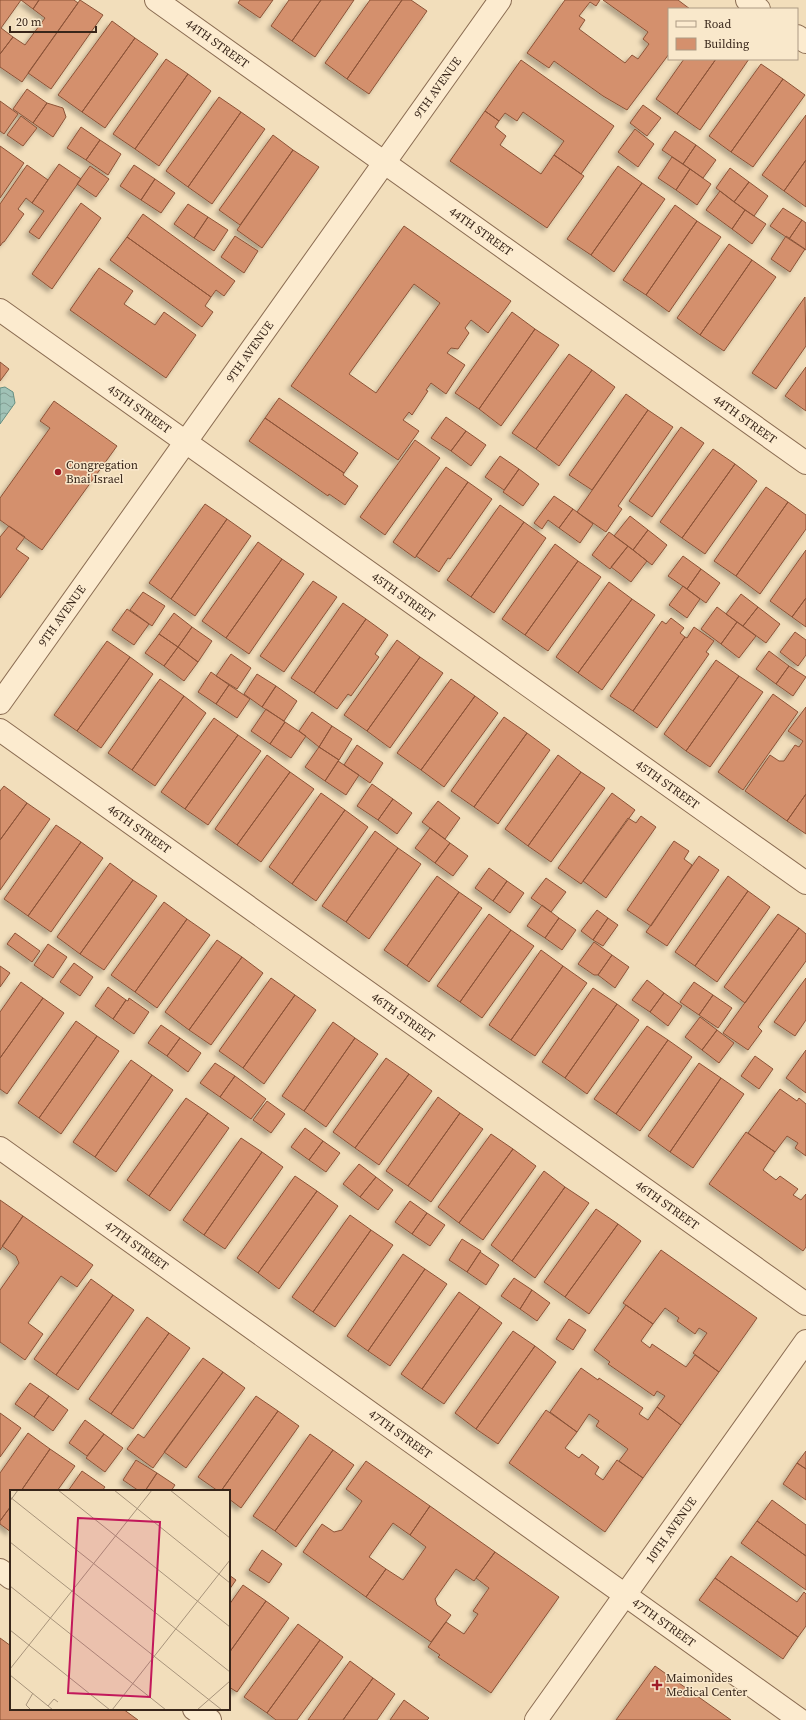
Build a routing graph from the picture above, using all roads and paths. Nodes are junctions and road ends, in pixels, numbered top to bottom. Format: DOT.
graph roads {
  1 [pos="156,0"];
  2 [pos="500,0"];
  3 [pos="747,0"];
  4 [pos="758,8"];
  5 [pos="384,162"];
  6 [pos="0,310"];
  7 [pos="185,442"];
  8 [pos="806,463"];
  9 [pos="0,703"];
  10 [pos="0,730"];
  11 [pos="806,883"];
  12 [pos="0,1148"];
  13 [pos="806,1304"];
  14 [pos="806,1341"];
  15 [pos="0,1570"];
  16 [pos="10,1577"];
  17 [pos="625,1595"];
  18 [pos="195,1710"];
  19 [pos="210,1720"];
  20 [pos="536,1720"];
  21 [pos="800,1720"];
  1 -- 5 [label="street, 44TH STREET"];
  2 -- 5 [label="street, 9TH AVENUE"];
  3 -- 4 [label="street"];
  5 -- 7 [label="street, 9TH AVENUE"];
  5 -- 8 [label="street, 44TH STREET"];
  6 -- 7 [label="street, 45TH STREET"];
  7 -- 9 [label="street, 9TH AVENUE"];
  7 -- 11 [label="street, 45TH STREET"];
  10 -- 13 [label="street, 46TH STREET"];
  12 -- 17 [label="street, 47TH STREET"];
  14 -- 17 [label="street, 10TH AVENUE"];
  15 -- 16 [label="street"];
  17 -- 20 [label="street, 10TH AVENUE"];
  17 -- 21 [label="street, 47TH STREET"];
  18 -- 19 [label="street"];
}
